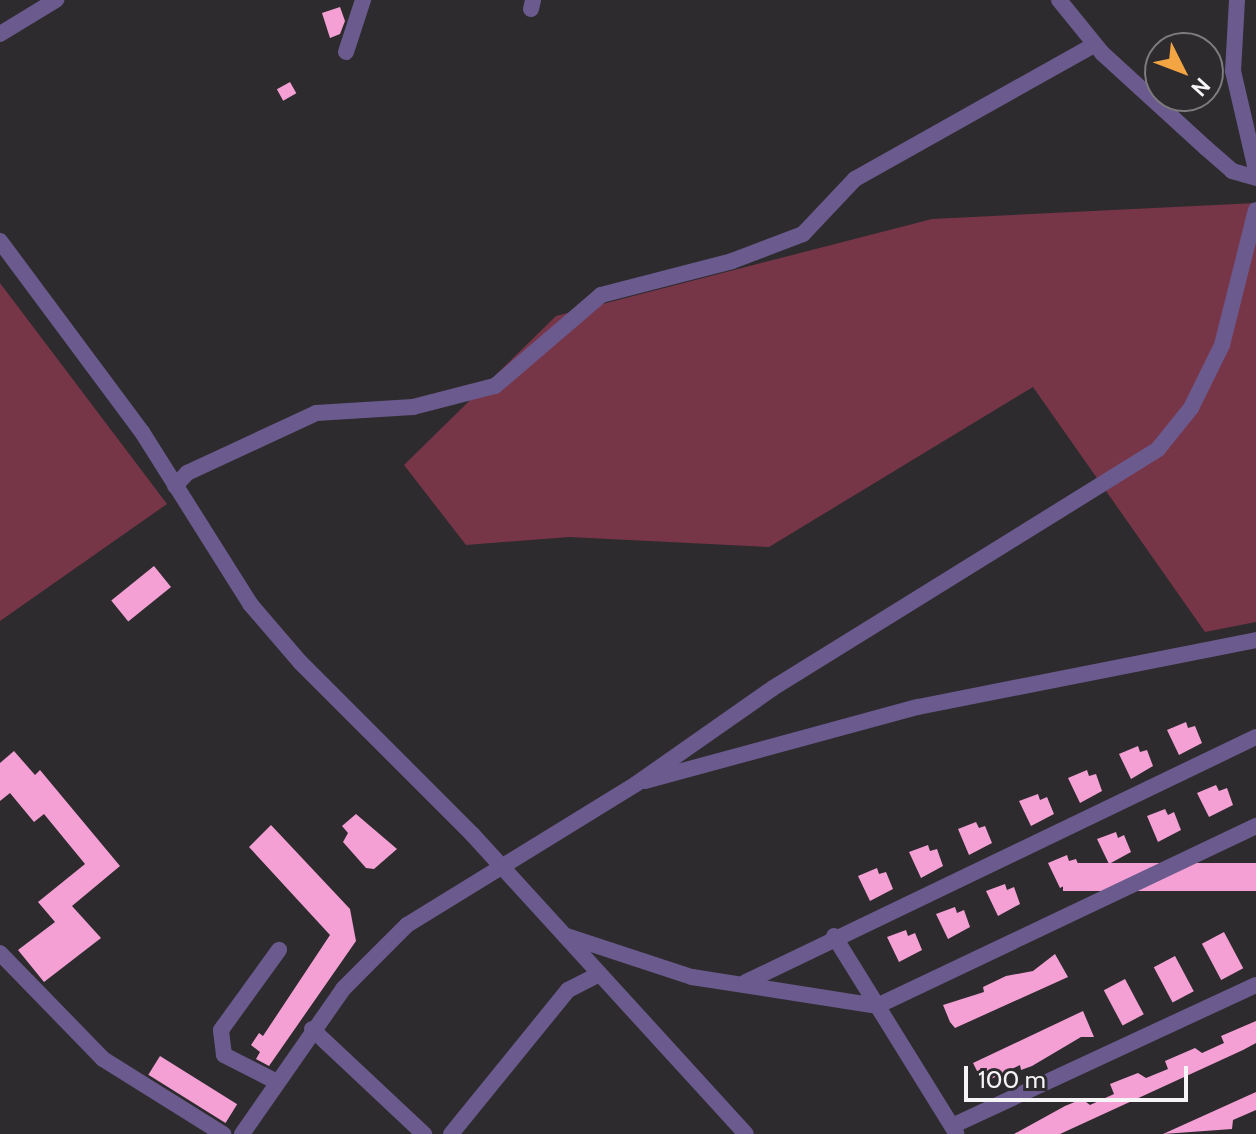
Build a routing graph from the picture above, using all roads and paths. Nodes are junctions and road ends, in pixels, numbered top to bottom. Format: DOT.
graph roads {
  1 [pos="56,0"];
  2 [pos="363,0"];
  3 [pos="1059,0"];
  4 [pos="1237,0"];
  5 [pos="0,34"];
  6 [pos="1094,45"];
  7 [pos="346,52"];
  8 [pos="1256,170"];
  9 [pos="1256,178"];
  10 [pos="1256,210"];
  11 [pos="0,241"];
  12 [pos="175,486"];
  13 [pos="1256,640"];
  14 [pos="1256,737"];
  15 [pos="636,784"];
  16 [pos="1256,826"];
  17 [pos="501,868"];
  18 [pos="565,936"];
  19 [pos="834,936"];
  20 [pos="279,950"];
  21 [pos="0,953"];
  22 [pos="599,974"];
  23 [pos="746,982"];
  24 [pos="1256,985"];
  25 [pos="877,1006"];
  26 [pos="312,1029"];
  27 [pos="275,1081"];
  28 [pos="954,1130"];
  29 [pos="223,1134"];
  30 [pos="242,1134"];
  31 [pos="424,1134"];
  32 [pos="451,1134"];
  33 [pos="746,1134"];
  1 -- 5 [label="street"];
  2 -- 7 [label="street"];
  3 -- 6 [label="street"];
  4 -- 8 [label="street"];
  6 -- 9 [label="street"];
  6 -- 12 [label="street"];
  10 -- 15 [label="street"];
  11 -- 12 [label="street"];
  12 -- 17 [label="street"];
  13 -- 15 [label="street"];
  14 -- 19 [label="street"];
  15 -- 17 [label="street"];
  16 -- 25 [label="street"];
  17 -- 18 [label="street"];
  17 -- 26 [label="street"];
  18 -- 22 [label="street"];
  18 -- 23 [label="street"];
  19 -- 23 [label="street"];
  19 -- 25 [label="street"];
  20 -- 27 [label="street"];
  21 -- 29 [label="street"];
  22 -- 32 [label="street"];
  22 -- 33 [label="street"];
  23 -- 25 [label="street"];
  24 -- 28 [label="street"];
  25 -- 28 [label="street"];
  26 -- 27 [label="street"];
  26 -- 31 [label="street"];
  27 -- 30 [label="street"];
}
